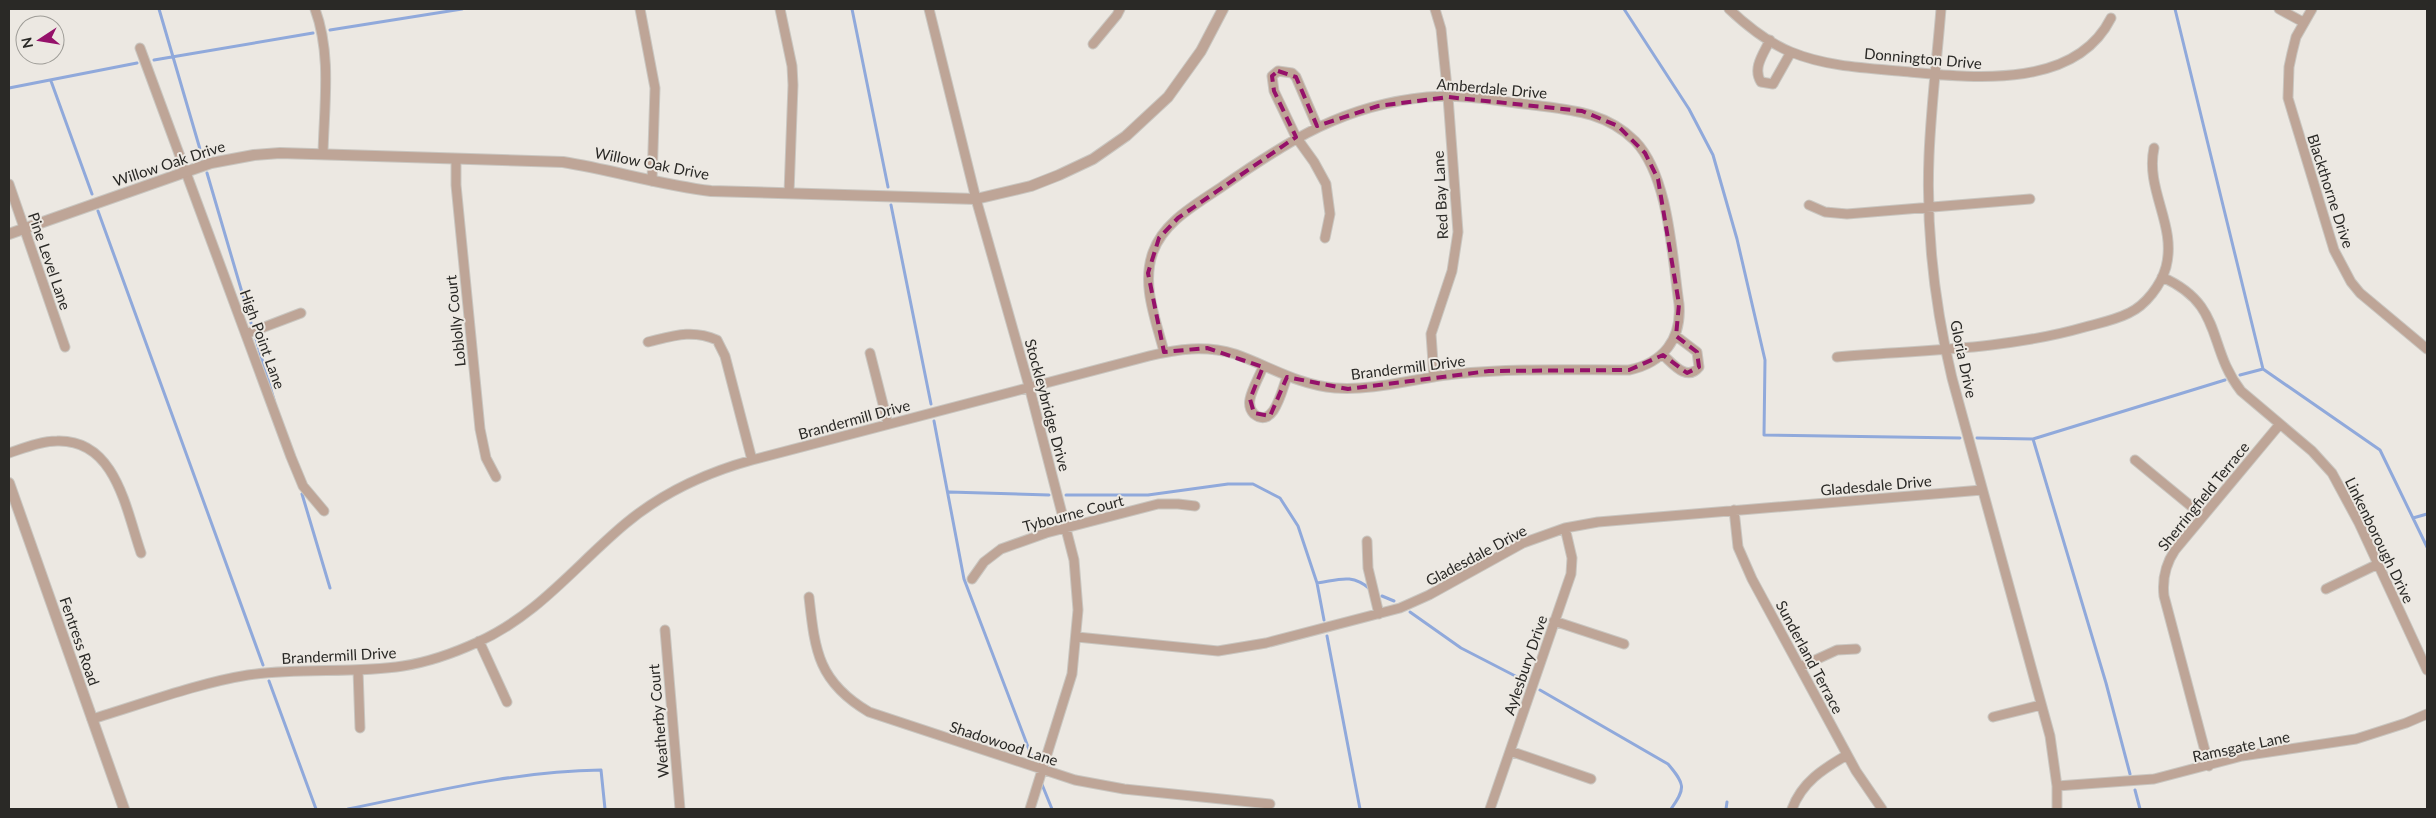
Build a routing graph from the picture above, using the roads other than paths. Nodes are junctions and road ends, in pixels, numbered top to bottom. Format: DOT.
graph roads {
  1 [pos="315,9"];
  2 [pos="640,9"];
  3 [pos="780,9"];
  4 [pos="929,9"];
  5 [pos="1120,9"];
  6 [pos="1223,9"];
  7 [pos="1435,9"];
  8 [pos="1729,9"];
  9 [pos="1941,9"];
  10 [pos="2279,9"];
  11 [pos="2312,9"];
  12 [pos="2111,18"];
  13 [pos="2303,22"];
  14 [pos="1770,40"];
  15 [pos="1092,44"];
  16 [pos="140,48"];
  17 [pos="1791,52"];
  18 [pos="1935,74"];
  19 [pos="1448,97"];
  20 [pos="1317,126"];
  21 [pos="1296,137"];
  22 [pos="2154,148"];
  23 [pos="323,154"];
  24 [pos="456,159"];
  25 [pos="186,171"];
  26 [pos="652,181"];
  27 [pos="9,184"];
  28 [pos="789,193"];
  29 [pos="976,198"];
  30 [pos="2030,199"];
  31 [pos="1809,205"];
  32 [pos="1930,207"];
  33 [pos="24,228"];
  34 [pos="9,234"];
  35 [pos="1325,238"];
  36 [pos="2162,277"];
  37 [pos="301,313"];
  38 [pos="246,334"];
  39 [pos="1676,336"];
  40 [pos="648,342"];
  41 [pos="65,347"];
  42 [pos="1670,347"];
  43 [pos="1945,348"];
  44 [pos="2427,349"];
  45 [pos="1164,352"];
  46 [pos="870,353"];
  47 [pos="1663,355"];
  48 [pos="1837,357"];
  49 [pos="1263,367"];
  50 [pos="1287,377"];
  51 [pos="1434,377"];
  52 [pos="1029,386"];
  53 [pos="888,424"];
  54 [pos="2280,424"];
  55 [pos="9,453"];
  56 [pos="752,460"];
  57 [pos="2136,460"];
  58 [pos="496,477"];
  59 [pos="9,483"];
  60 [pos="1982,490"];
  61 [pos="1195,506"];
  62 [pos="1734,510"];
  63 [pos="324,511"];
  64 [pos="2203,516"];
  65 [pos="1565,528"];
  66 [pos="1066,529"];
  67 [pos="1367,541"];
  68 [pos="141,553"];
  69 [pos="2378,564"];
  70 [pos="972,579"];
  71 [pos="2326,589"];
  72 [pos="809,597"];
  73 [pos="1379,614"];
  74 [pos="1554,621"];
  75 [pos="665,630"];
  76 [pos="1077,637"];
  77 [pos="479,641"];
  78 [pos="1624,644"];
  79 [pos="1856,649"];
  80 [pos="1800,667"];
  81 [pos="358,670"];
  82 [pos="2427,670"];
  83 [pos="507,702"];
  84 [pos="2042,705"];
  85 [pos="2427,714"];
  86 [pos="1993,717"];
  87 [pos="92,719"];
  88 [pos="360,728"];
  89 [pos="1510,751"];
  90 [pos="1847,755"];
  91 [pos="2209,766"];
  92 [pos="1042,771"];
  93 [pos="1591,779"];
  94 [pos="2057,786"];
  95 [pos="1270,804"];
  96 [pos="124,809"];
  97 [pos="680,809"];
  98 [pos="1030,809"];
  99 [pos="1490,809"];
  100 [pos="1792,809"];
  101 [pos="1882,809"];
  102 [pos="2057,809"];
  1 -- 23 [label="street"];
  2 -- 26 [label="street"];
  3 -- 28 [label="street"];
  4 -- 29 [label="street, Stockleybridge Drive"];
  5 -- 15 [label="street"];
  6 -- 29 [label="street, Willow Oak Drive"];
  7 -- 19 [label="street, Red Bay Lane"];
  8 -- 14 [label="street, Donnington Drive"];
  9 -- 18 [label="street, Gloria Drive"];
  10 -- 13 [label="street"];
  11 -- 13 [label="street, Blackthorne Drive"];
  12 -- 18 [label="street, Donnington Drive"];
  13 -- 44 [label="street, Blackthorne Drive"];
  14 -- 17 [label="street, Donnington Drive"];
  14 -- 17 [label="street"];
  16 -- 25 [label="street, High Point Lane"];
  17 -- 18 [label="street, Donnington Drive"];
  18 -- 32 [label="street, Gloria Drive"];
  19 -- 20 [label="street, Amberdale Drive"];
  19 -- 39 [label="street, Amberdale Drive"];
  19 -- 51 [label="street, Red Bay Lane"];
  20 -- 21 [label="street, Amberdale Drive"];
  20 -- 21 [label="street"];
  21 -- 35 [label="street"];
  21 -- 45 [label="street, Amberdale Drive"];
  22 -- 36 [label="street"];
  23 -- 24 [label="street, Willow Oak Drive"];
  23 -- 25 [label="street, Willow Oak Drive"];
  24 -- 26 [label="street, Willow Oak Drive"];
  24 -- 58 [label="street, Loblolly Court"];
  25 -- 33 [label="street, Willow Oak Drive"];
  25 -- 38 [label="street, High Point Lane"];
  26 -- 28 [label="street, Willow Oak Drive"];
  27 -- 33 [label="street, Pine Level Lane"];
  28 -- 29 [label="street, Willow Oak Drive"];
  29 -- 52 [label="street, Stockleybridge Drive"];
  30 -- 32 [label="street"];
  31 -- 32 [label="street"];
  32 -- 43 [label="street, Gloria Drive"];
  33 -- 34 [label="street, Willow Oak Drive"];
  33 -- 41 [label="street, Pine Level Lane"];
  36 -- 43 [label="street"];
  36 -- 54 [label="street, Linkenborough Drive"];
  37 -- 38 [label="street"];
  38 -- 63 [label="street, High Point Lane"];
  39 -- 42 [label="street, Amberdale Drive"];
  39 -- 47 [label="street"];
  40 -- 56 [label="street"];
  42 -- 47 [label="street, Brandermill Drive"];
  43 -- 48 [label="street"];
  43 -- 60 [label="street, Gloria Drive"];
  45 -- 49 [label="street, Brandermill Drive"];
  45 -- 52 [label="street, Brandermill Drive"];
  46 -- 53 [label="street"];
  47 -- 51 [label="street, Brandermill Drive"];
  49 -- 50 [label="street, Brandermill Drive"];
  49 -- 50 [label="street"];
  50 -- 51 [label="street, Brandermill Drive"];
  52 -- 53 [label="street, Brandermill Drive"];
  52 -- 66 [label="street, Stockleybridge Drive"];
  53 -- 56 [label="street, Brandermill Drive"];
  54 -- 64 [label="street, Sherringfield Terrace"];
  54 -- 69 [label="street, Linkenborough Drive"];
  55 -- 68 [label="street"];
  56 -- 77 [label="street, Brandermill Drive"];
  57 -- 64 [label="street"];
  59 -- 87 [label="street, Fentress Road"];
  60 -- 62 [label="street, Gladesdale Drive"];
  60 -- 84 [label="street, Gloria Drive"];
  61 -- 66 [label="street, Tybourne Court"];
  62 -- 65 [label="street, Gladesdale Drive"];
  62 -- 80 [label="street, Sunderland Terrace"];
  64 -- 91 [label="street, Sherringfield Terrace"];
  65 -- 73 [label="street, Gladesdale Drive"];
  65 -- 74 [label="street, Aylesbury Drive"];
  66 -- 70 [label="street, Tybourne Court"];
  66 -- 76 [label="street, Stockleybridge Drive"];
  67 -- 73 [label="street"];
  69 -- 71 [label="street"];
  69 -- 82 [label="street, Linkenborough Drive"];
  72 -- 92 [label="street, Shadowood Lane"];
  73 -- 76 [label="street, Gladesdale Drive"];
  74 -- 78 [label="street"];
  74 -- 89 [label="street, Aylesbury Drive"];
  75 -- 97 [label="street, Weatherby Court"];
  76 -- 92 [label="street, Stockleybridge Drive"];
  77 -- 81 [label="street, Brandermill Drive"];
  77 -- 83 [label="street"];
  79 -- 80 [label="street"];
  80 -- 90 [label="street, Sunderland Terrace"];
  81 -- 87 [label="street, Brandermill Drive"];
  81 -- 88 [label="street"];
  84 -- 86 [label="street"];
  84 -- 94 [label="street, Gloria Drive"];
  85 -- 91 [label="street, Ramsgate Lane"];
  87 -- 96 [label="street, Fentress Road"];
  89 -- 93 [label="street"];
  89 -- 99 [label="street, Aylesbury Drive"];
  90 -- 100 [label="street"];
  90 -- 101 [label="street, Sunderland Terrace"];
  91 -- 94 [label="street, Ramsgate Lane"];
  92 -- 95 [label="street, Shadowood Lane"];
  92 -- 98 [label="street, Stockleybridge Drive"];
  94 -- 102 [label="street, Gloria Drive"];
}
